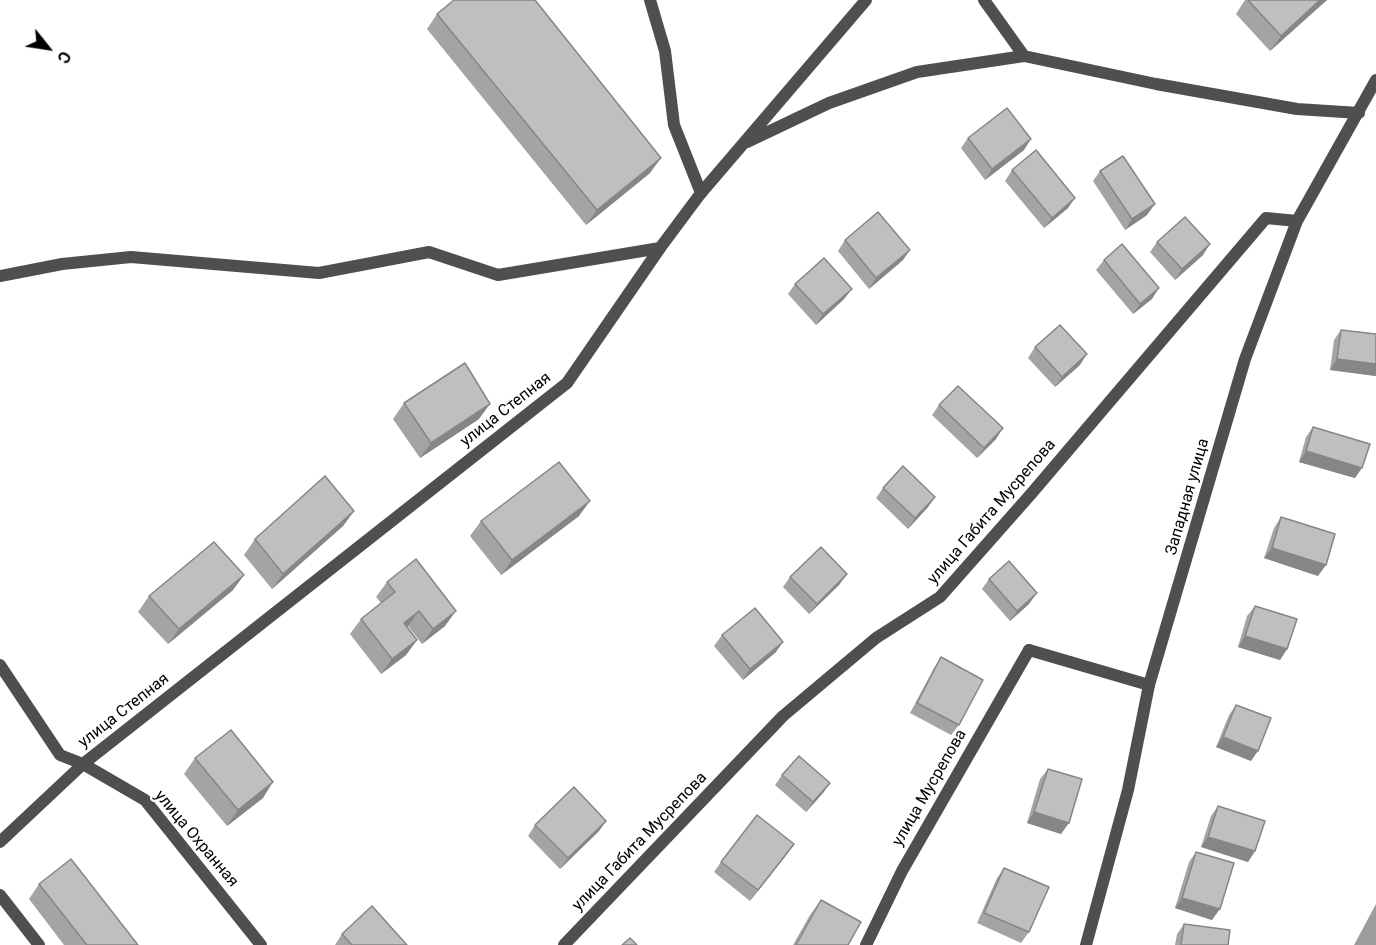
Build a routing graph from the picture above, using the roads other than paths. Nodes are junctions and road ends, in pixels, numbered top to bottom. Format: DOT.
graph roads {
  1 [pos="650,0"];
  2 [pos="866,0"];
  3 [pos="984,0"];
  4 [pos="1024,56"];
  5 [pos="1376,80"];
  6 [pos="1359,113"];
  7 [pos="744,144"];
  8 [pos="701,193"];
  9 [pos="1297,221"];
  10 [pos="660,248"];
  11 [pos="0,276"];
  12 [pos="0,665"];
  13 [pos="1149,685"];
  14 [pos="83,765"];
  15 [pos="0,842"];
  16 [pos="0,895"];
  17 [pos="39,945"];
  18 [pos="261,945"];
  19 [pos="564,945"];
  20 [pos="866,945"];
  21 [pos="1086,945"];
  1 -- 8 [label="street"];
  2 -- 7 [label="street, улица Степная"];
  3 -- 4 [label="street"];
  4 -- 6 [label="street"];
  4 -- 7 [label="street"];
  5 -- 6 [label="street, Западная улица"];
  6 -- 9 [label="street, Западная улица"];
  7 -- 8 [label="street, улица Степная"];
  8 -- 10 [label="street, улица Степная"];
  9 -- 13 [label="street, Западная улица"];
  9 -- 19 [label="street, улица Габита Мусрепова"];
  10 -- 11 [label="street"];
  10 -- 14 [label="street, улица Степная"];
  12 -- 14 [label="street, улица Охранная"];
  13 -- 20 [label="street, улица Мусрепова"];
  13 -- 21 [label="street, Западная улица"];
  14 -- 15 [label="street, улица Степная"];
  14 -- 18 [label="street, улица Охранная"];
  16 -- 17 [label="street"];
}
